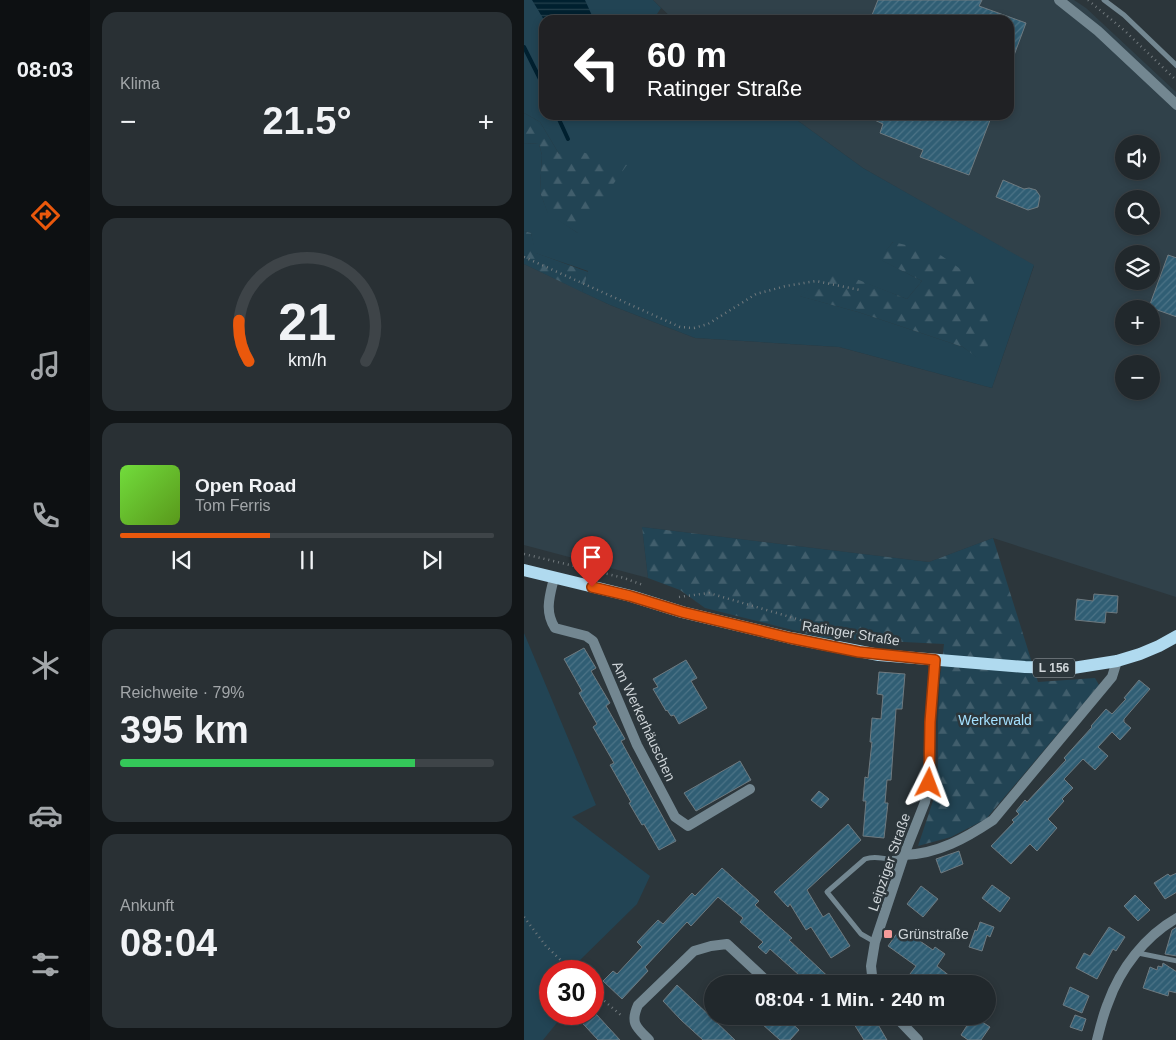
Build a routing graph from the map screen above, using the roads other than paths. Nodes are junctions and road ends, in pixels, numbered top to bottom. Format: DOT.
graph roads {
  1 [pos="1060,0"];
  2 [pos="1104,0"];
  3 [pos="1176,66"];
  4 [pos="1176,105"];
  5 [pos="524,570"];
  6 [pos="554,578"];
  7 [pos="1176,636"];
  8 [pos="935,660"];
  9 [pos="1117,661"];
  10 [pos="750,789"];
  11 [pos="904,855"];
  12 [pos="1176,918"];
  13 [pos="875,942"];
  14 [pos="1137,953"];
  15 [pos="1176,961"];
  16 [pos="760,975"];
  17 [pos="870,975"];
  18 [pos="904,1025"];
  19 [pos="649,1040"];
  20 [pos="918,1040"];
  21 [pos="1097,1040"];
  1 -- 4 [label="street"];
  2 -- 3 [label="lane"];
  5 -- 6 [label="main road, Ratinger Straße / L 156"];
  6 -- 8 [label="main road, Ratinger Straße / L 156"];
  6 -- 10 [label="street, Am Werkerhäuschen"];
  7 -- 9 [label="main road, Ratinger Straße / L 156"];
  8 -- 9 [label="main road, Ratinger Straße / L 156"];
  8 -- 11 [label="street, Leipziger Straße"];
  9 -- 11 [label="street"];
  11 -- 13 [label="street, Leipziger Straße"];
  11 -- 13 [label="lane"];
  12 -- 14 [label="street"];
  13 -- 17 [label="street, Leipziger Straße"];
  14 -- 15 [label="lane"];
  14 -- 21 [label="street"];
  16 -- 19 [label="street"];
  18 -- 20 [label="street"];
}
